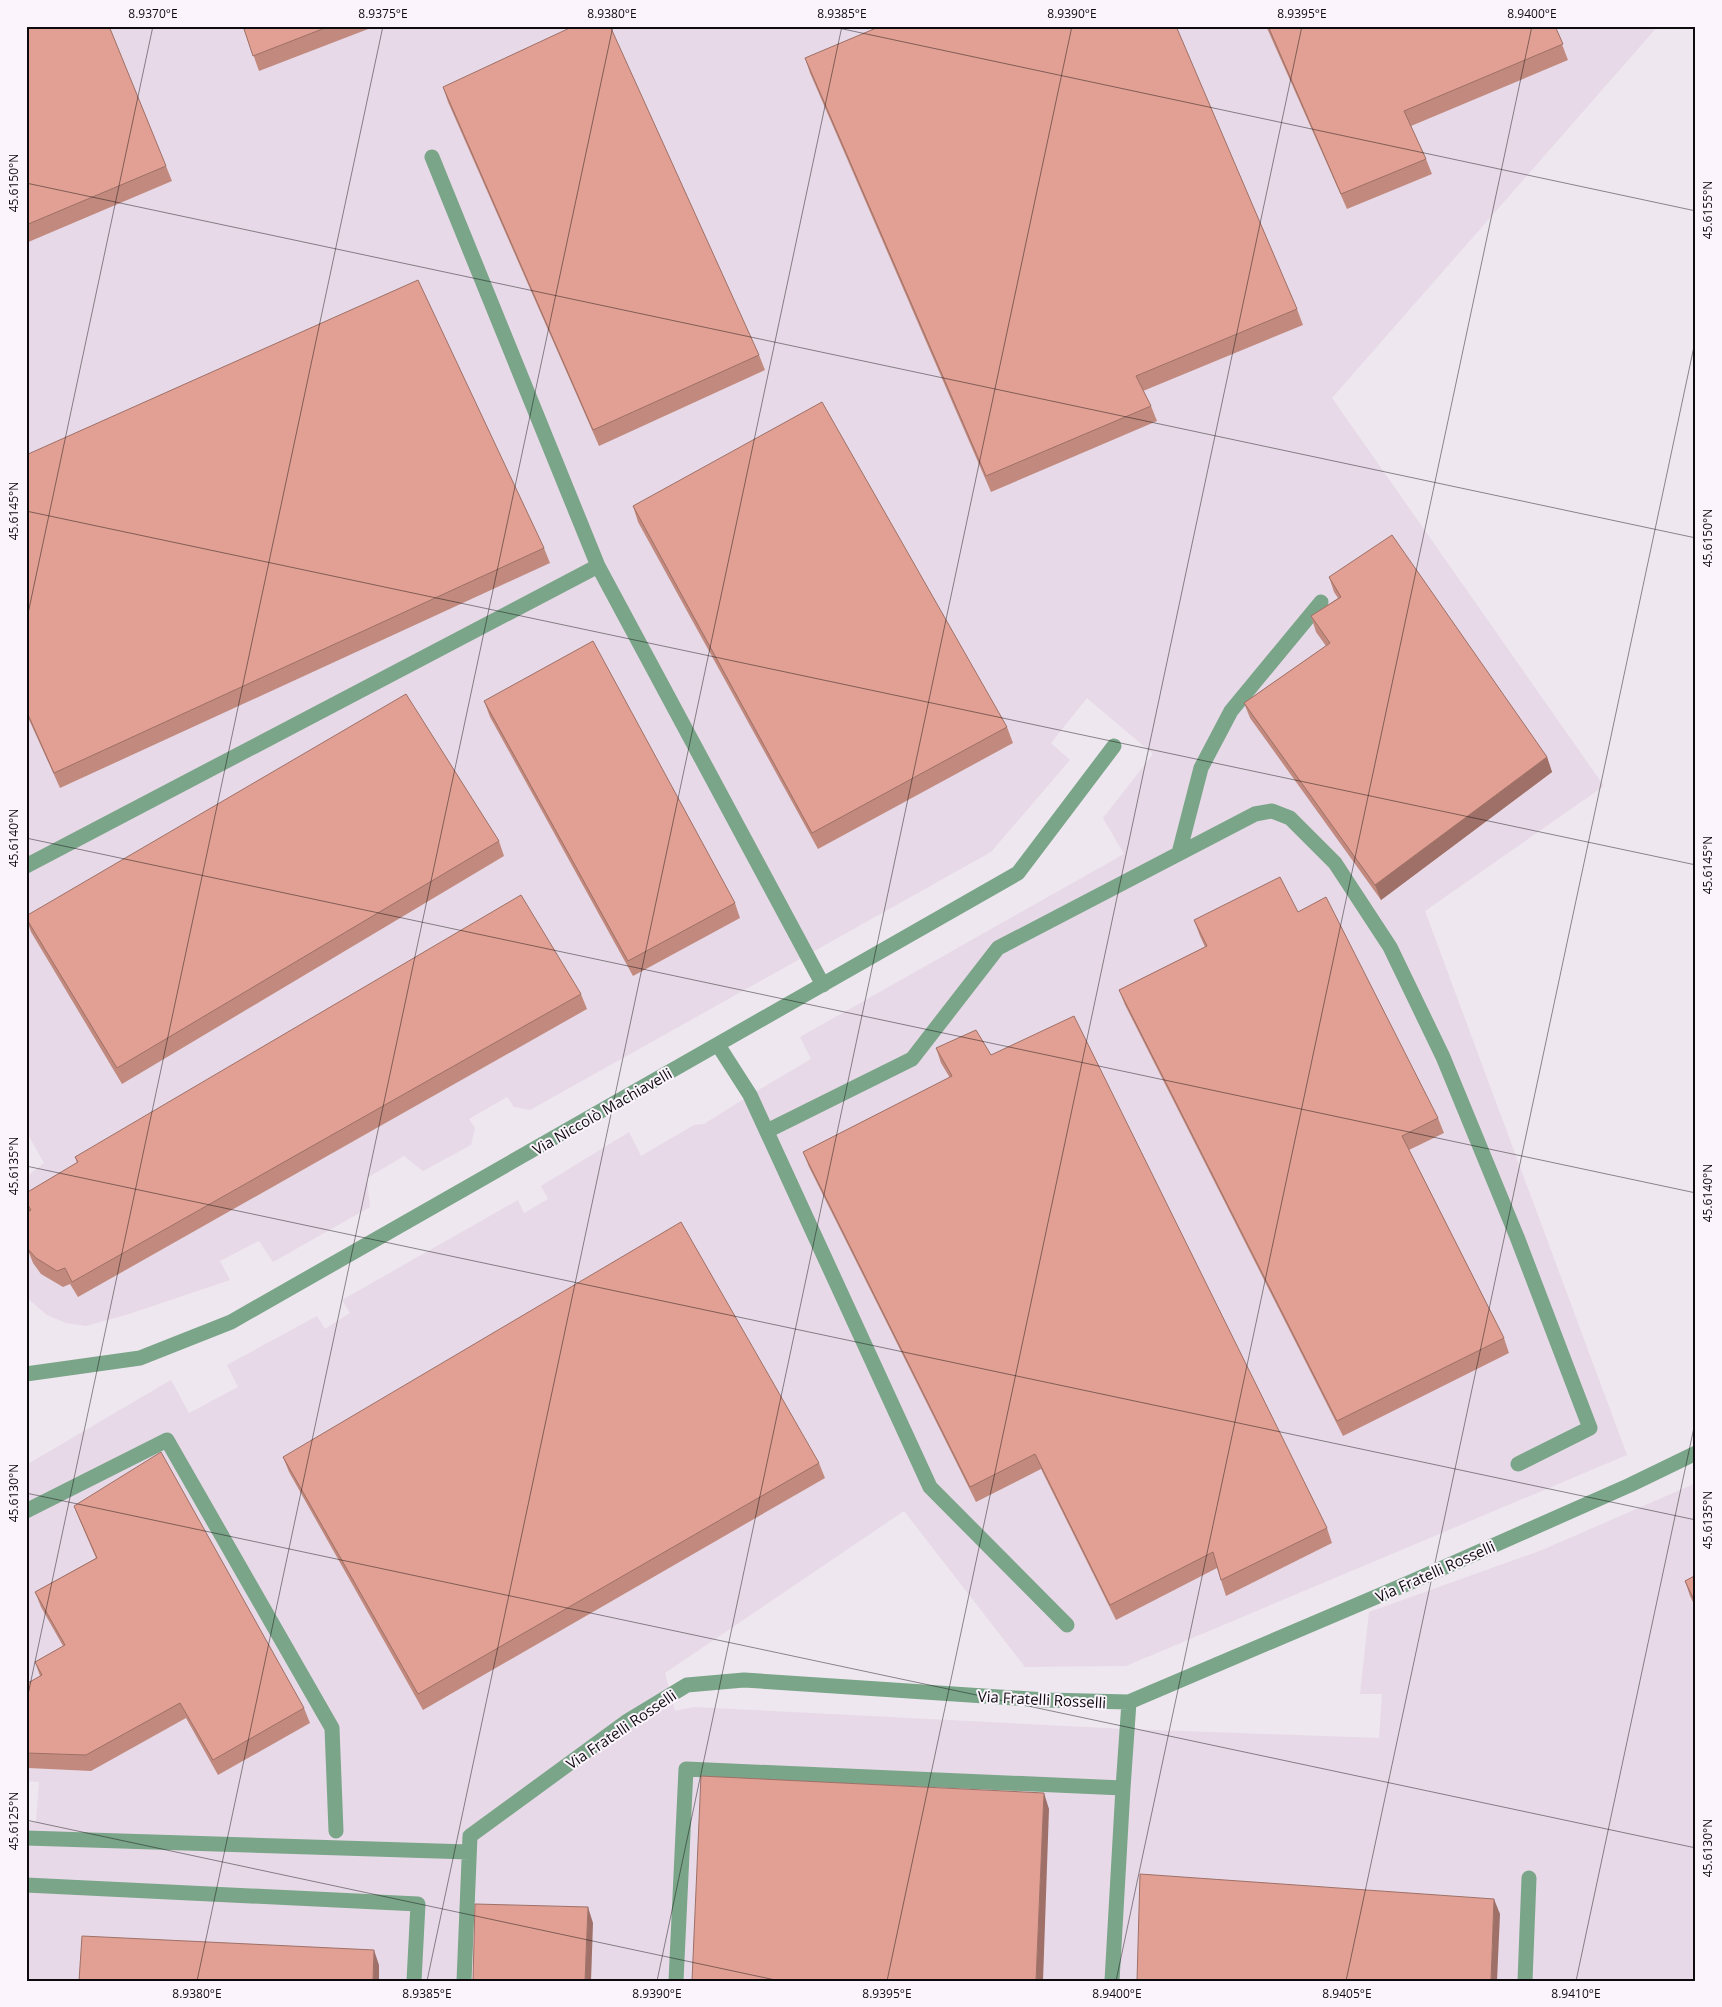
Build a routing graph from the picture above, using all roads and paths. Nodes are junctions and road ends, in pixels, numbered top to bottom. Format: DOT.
graph roads {
  1 [pos="432,157"];
  2 [pos="598,566"];
  3 [pos="1321,602"];
  4 [pos="1114,746"];
  5 [pos="1179,852"];
  6 [pos="26,866"];
  7 [pos="822,985"];
  8 [pos="718,1045"];
  9 [pos="767,1131"];
  10 [pos="26,1374"];
  11 [pos="1696,1453"];
  12 [pos="1518,1464"];
  13 [pos="26,1511"];
  14 [pos="1067,1625"];
  15 [pos="1129,1702"];
  16 [pos="1123,1788"];
  17 [pos="336,1831"];
  18 [pos="26,1838"];
  19 [pos="469,1852"];
  20 [pos="1529,1878"];
  21 [pos="26,1885"];
  22 [pos="414,1981"];
  23 [pos="464,1981"];
  24 [pos="676,1981"];
  25 [pos="1112,1981"];
  26 [pos="1525,1981"];
  1 -- 2 [label="street"];
  2 -- 6 [label="street"];
  2 -- 7 [label="street"];
  3 -- 5 [label="street"];
  4 -- 7 [label="street, Via Niccolò Machiavelli"];
  5 -- 9 [label="street"];
  5 -- 12 [label="street"];
  7 -- 8 [label="street, Via Niccolò Machiavelli"];
  8 -- 9 [label="street"];
  8 -- 10 [label="street, Via Niccolò Machiavelli"];
  9 -- 14 [label="street"];
  11 -- 15 [label="street, Via Fratelli Rosselli"];
  13 -- 17 [label="street"];
  15 -- 16 [label="street"];
  15 -- 19 [label="street, Via Fratelli Rosselli"];
  16 -- 24 [label="street"];
  16 -- 25 [label="street"];
  18 -- 19 [label="street"];
  19 -- 23 [label="street, Via Fratelli Rosselli"];
  20 -- 26 [label="street"];
  21 -- 22 [label="street"];
}
